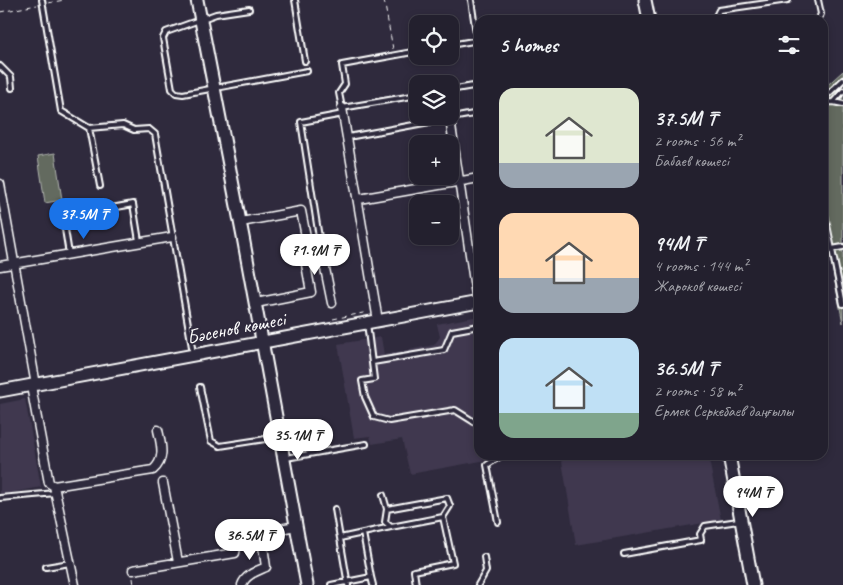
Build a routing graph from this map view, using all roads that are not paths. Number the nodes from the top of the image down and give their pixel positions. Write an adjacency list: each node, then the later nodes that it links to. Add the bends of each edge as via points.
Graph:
1 (197, 0): 13 (street)
2 (295, 0): 17 (lane)
3 (471, 0): 12 (lane)
4 (645, 0): 9 (street)
5 (788, 0): 10 (lane, via 719,10)
6 (818, 0): 11 (lane)
7 (42, 2): 36 (lane, via 61,111)
8 (249, 9): 13 (lane)
9 (647, 15)
10 (716, 15)
11 (820, 15)
12 (474, 17)
13 (201, 20): 22 (street); 22 (lane, via 166,32 163,38 172,89 183,94)
14 (474, 41): 15 (lane)
15 (459, 43)
16 (409, 52): 31 (lane, via 342,65 345,84 339,93)
17 (305, 62)
18 (0, 66): 23 (lane, via 10,77)
19 (307, 70): 22 (lane)
20 (843, 80): 26 (lane)
21 (474, 86): 24 (lane)
22 (214, 87): 43 (street)
23 (12, 88)
24 (459, 88)
25 (843, 91): 29 (lane)
26 (828, 95)
27 (409, 98): 31 (lane)
28 (828, 102): 29 (lane)
29 (833, 102): 30 (lane)
30 (843, 104)
31 (343, 111): 37 (street); 47 (lane, via 300,122)
32 (474, 115): 33 (lane)
33 (459, 117)
34 (416, 125): 37 (lane)
35 (451, 125): 39 (street)
36 (89, 128): 41 (lane); 45 (lane, via 123,125 134,130 153,131)
37 (348, 137): 42 (street)
38 (474, 179): 39 (street)
39 (460, 181): 42 (street); 54 (street)
40 (0, 184): 52 (street)
41 (100, 186)
42 (359, 199): 59 (street)
43 (241, 222): 48 (street, via 301,211); 55 (street)
44 (828, 229): 50 (lane)
45 (172, 237): 46 (street); 62 (lane)
46 (139, 241): 51 (street); 51 (lane, via 133,204 63,217)
47 (320, 244): 48 (street); 56 (street)
48 (308, 246): 55 (street, via 303,248 311,292)
49 (843, 247): 50 (lane)
50 (832, 249): 58 (lane)
51 (69, 254): 52 (street)
52 (14, 265): 53 (street); 64 (street)
53 (0, 266)
54 (474, 275)
55 (256, 303): 61 (street)
56 (332, 303)
57 (474, 303): 59 (street, Бәсенов көшесі)
58 (843, 304)
59 (372, 322): 61 (street, Бәсенов көшесі); 63 (lane)
60 (474, 327): 63 (lane, via 452,331 444,350)
61 (263, 342): 62 (street, Бәсенов көшесі); 69 (street)
62 (194, 355): 64 (street, Бәсенов көшесі)
63 (372, 362): 67 (lane, via 374,379 362,381 374,418 389,422 455,410)
64 (34, 385): 66 (street, Бәсенов көшесі); 75 (street, via 49,483)
65 (200, 387): 69 (lane, via 211,441 220,446)
66 (0, 391)
67 (474, 422)
68 (158, 430): 75 (street, via 161,459 153,470)
69 (280, 437): 71 (street)
70 (366, 444): 71 (lane)
71 (284, 459): 83 (street)
72 (495, 460): 82 (lane, via 487,466)
73 (730, 460): 81 (street)
74 (163, 483): 90 (street)
75 (55, 489): 77 (lane); 91 (street)
76 (383, 495): 79 (lane)
77 (0, 498)
78 (335, 509): 87 (lane)
79 (387, 509): 80 (lane, via 447,498 450,506); 84 (lane, via 385,522)
80 (443, 517): 84 (lane); 101 (lane, via 453,563 414,571)
81 (741, 520): 88 (lane, via 706,526 700,534 701,540); 103 (street)
82 (498, 522)
83 (296, 526): 85 (street); 98 (street)
84 (391, 527): 86 (lane)
85 (261, 532): 90 (street, via 238,537 235,553); 97 (street, via 266,567 252,573)
86 (363, 533): 87 (lane); 94 (lane)
87 (340, 538): 95 (lane)
88 (624, 554)
89 (484, 557): 102 (lane, via 486,571)
90 (178, 562): 93 (street)
91 (70, 563): 92 (lane); 96 (street)
92 (46, 567)
93 (133, 570)
94 (372, 577): 95 (lane); 100 (lane)
95 (348, 583): 99 (lane)
96 (74, 585)
97 (242, 585)
98 (307, 585)
99 (331, 585)
100 (373, 585)
101 (416, 585)
102 (478, 585)
103 (752, 585)

